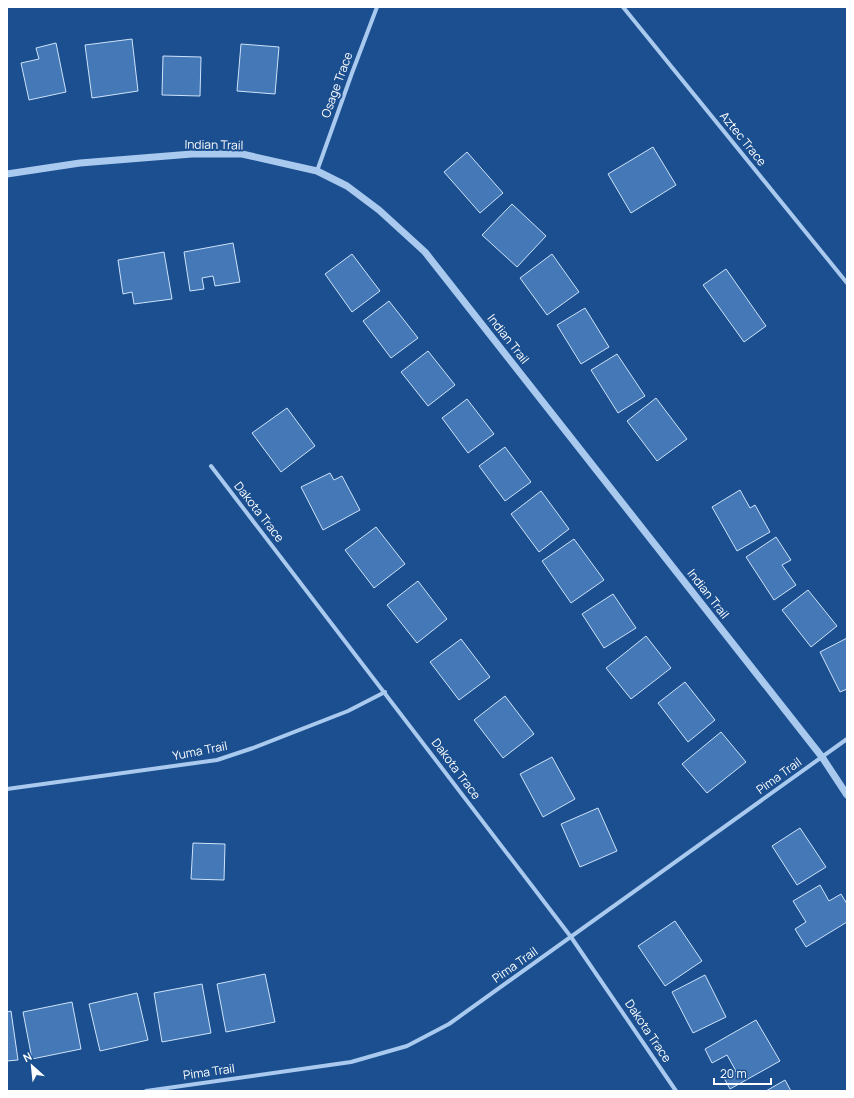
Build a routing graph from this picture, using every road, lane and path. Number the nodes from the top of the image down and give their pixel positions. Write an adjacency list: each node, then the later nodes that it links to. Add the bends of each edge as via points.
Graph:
1 (377, 7): 3 (street, Osage Trace)
2 (623, 7): 5 (street, Aztec Trace)
3 (317, 171): 4 (street, Indian Trail, via 242,154 192,154 80,163); 9 (street, Indian Trail, via 347,186 380,210 425,252)
4 (7, 174)
5 (847, 283)
6 (211, 466): 7 (street, Dakota Trace)
7 (385, 692): 10 (street, Yuma Trail, via 348,711 217,760); 12 (street, Dakota Trace)
8 (847, 739): 9 (street, Pima Trail)
9 (822, 757): 11 (street, Indian Trail); 12 (street, Pima Trail)
10 (7, 789)
11 (847, 795)
12 (571, 937): 13 (street, Pima Trail, via 449,1024 406,1046 352,1062); 14 (street, Dakota Trace)
13 (146, 1091)
14 (676, 1091)

